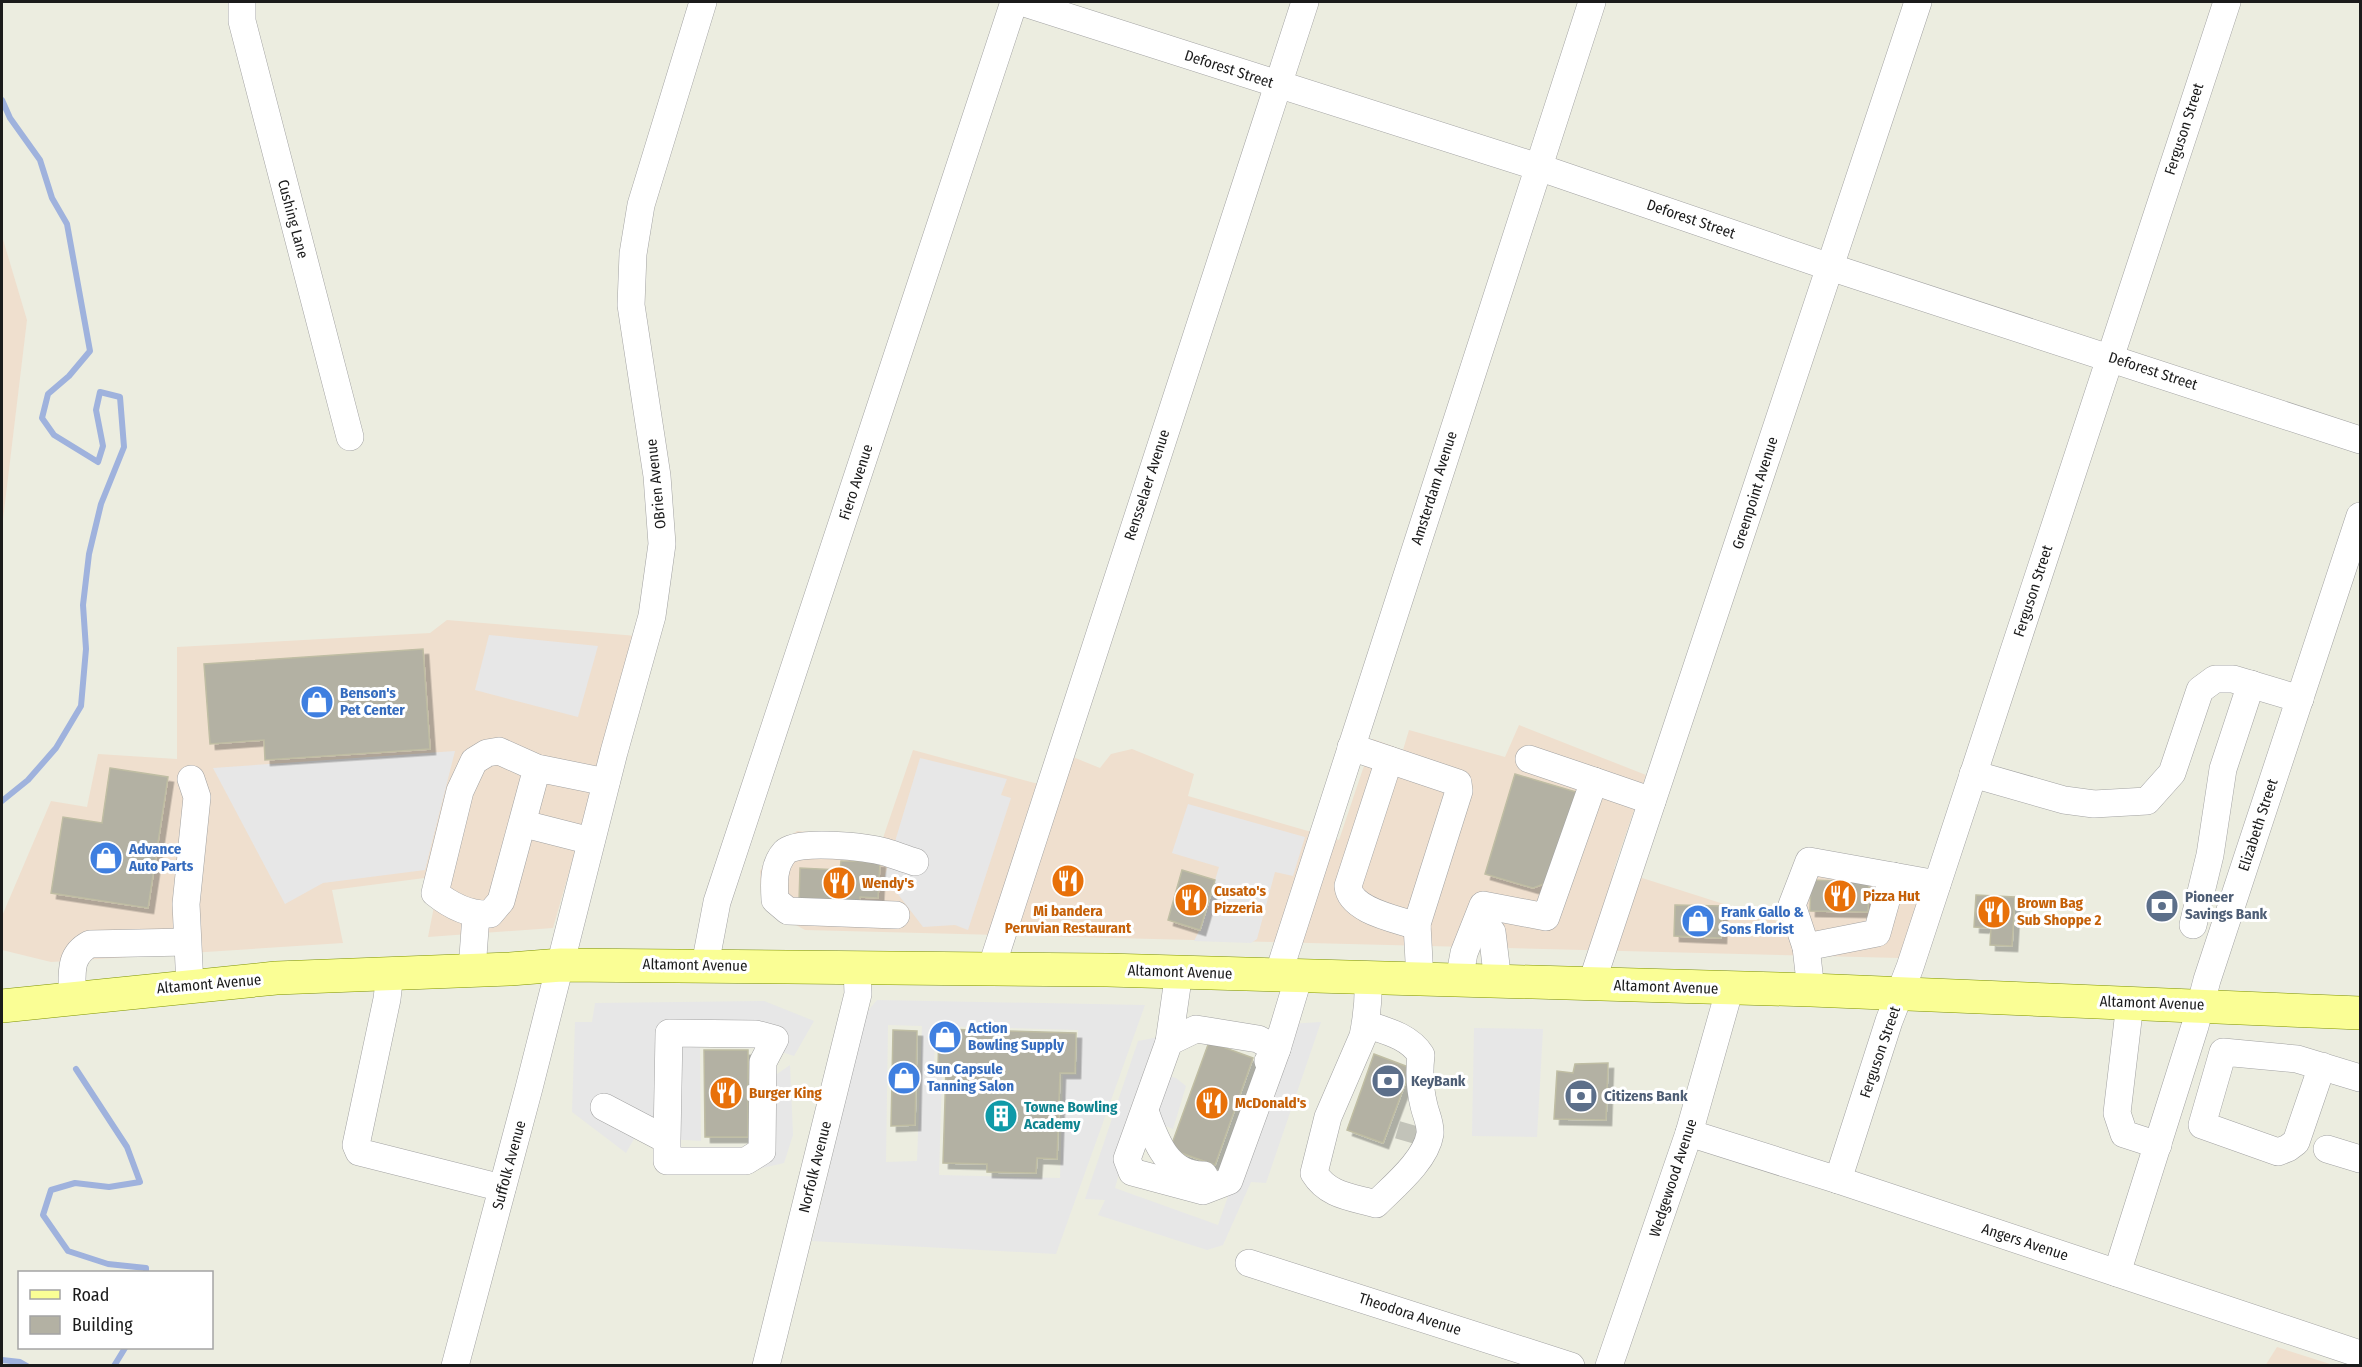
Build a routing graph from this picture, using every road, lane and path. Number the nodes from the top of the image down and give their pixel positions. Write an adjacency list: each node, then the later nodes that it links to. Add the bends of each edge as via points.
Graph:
1 (242, 2): 13 (street, Cushing Lane, via 242,21)
2 (703, 2): 25 (street, OBrien Avenue, via 641,205 633,254 631,305 657,477 662,544 652,615)
3 (1014, 2): 42 (street, Fiero Avenue, via 717,902)
4 (1021, 2): 9 (street, Deforest Street)
5 (1305, 2): 9 (street, Rensselaer Avenue)
6 (1592, 2): 10 (street, Amsterdam Avenue)
7 (1918, 2): 11 (street, Greenpoint Avenue)
8 (2227, 2): 12 (street, Ferguson Street)
9 (1278, 85): 10 (street, Deforest Street); 44 (street, Rensselaer Avenue)
10 (1538, 167): 11 (street, Deforest Street); 18 (street, Amsterdam Avenue)
11 (1830, 267): 12 (street, Deforest Street); 26 (street, Greenpoint Avenue)
12 (2109, 357): 14 (street, Deforest Street); 22 (street, Ferguson Street)
13 (350, 436)
14 (2361, 440)
15 (2361, 516): 17 (street, Elizabeth Street)
16 (2242, 681): 17 (street); 22 (street, via 2215,679 2200,690 2172,773 2147,801 2073,801); 29 (street)
17 (2300, 699): 31 (street, Elizabeth Street)
18 (1351, 747): 20 (street); 48 (street, Amsterdam Avenue)
19 (1529, 759): 24 (street)
20 (1389, 760): 38 (street, via 1349,893 1360,905); 38 (street, via 1458,783 1459,791)
21 (537, 768): 25 (street); 34 (street, via 501,901 490,914); 34 (street, via 499,751 487,753 474,761 460,791 435,893)
22 (1973, 774): 33 (street, Ferguson Street)
23 (191, 779): 39 (street, via 197,797 186,904)
24 (1594, 781): 26 (street); 36 (street, via 1546,918 1483,905)
25 (606, 782): 28 (street, OBrien Avenue)
26 (1652, 801): 53 (street, Greenpoint Avenue)
27 (536, 827): 28 (street)
28 (591, 841): 41 (street, OBrien Avenue)
29 (2210, 855): 31 (street); 37 (street)
30 (915, 862): 35 (street, via 859,847 796,845 786,850 779,862 774,877 775,900 788,912)
31 (2245, 865): 60 (street, Elizabeth Street)
32 (1893, 876): 33 (street); 40 (street, via 1877,933); 40 (street, via 1809,861 1792,905)
33 (1937, 884): 57 (street, Ferguson Street)
34 (476, 915): 45 (street)
35 (896, 915)
36 (1479, 917): 51 (street, via 1464,953); 52 (street, via 1492,932)
37 (2193, 925)
38 (1417, 926): 50 (street)
39 (187, 942): 54 (street); 58 (street, via 90,944 79,950 74,960)
40 (1806, 947): 56 (street)
41 (561, 965): 42 (main road, Altamont Avenue); 45 (main road, Altamont Avenue); 79 (street, Suffolk Avenue)
42 (705, 965): 43 (main road, Altamont Avenue)
43 (857, 968): 44 (main road, Altamont Avenue); 85 (street, Norfolk Avenue, via 858,994)
44 (991, 969): 46 (main road, Altamont Avenue)
45 (472, 970): 47 (main road, Altamont Avenue)
46 (1179, 972): 48 (main road, Altamont Avenue); 64 (street)
47 (390, 973): 54 (main road, Altamont Avenue); 79 (street, via 356,1145 359,1152)
48 (1289, 976): 49 (main road, Altamont Avenue); 65 (street, Amsterdam Avenue)
49 (1368, 978): 50 (main road, Altamont Avenue); 63 (street)
50 (1420, 980): 51 (main road, Altamont Avenue)
51 (1459, 980): 52 (main road, Altamont Avenue)
52 (1498, 982): 53 (main road, Altamont Avenue)
53 (1591, 985): 55 (main road, Altamont Avenue)
54 (190, 986): 58 (main road, Altamont Avenue)
55 (1730, 988): 56 (main road, Altamont Avenue); 73 (street, Wedgewood Avenue)
56 (1811, 990): 57 (main road, Altamont Avenue)
57 (1900, 994): 59 (main road, Altamont Avenue); 78 (street, Ferguson Street)
58 (72, 998): 61 (main road, Altamont Avenue)
59 (2130, 1003): 60 (main road, Altamont Avenue); 75 (street, via 2117,1113 2124,1134)
60 (2201, 1005): 62 (main road, Altamont Avenue); 69 (street, Elizabeth Street)
61 (2, 1006)
62 (2361, 1013)
63 (1365, 1024): 68 (street, via 1415,1046 1421,1055); 80 (street, via 1328,1117 1314,1173 1321,1185 1340,1194)
64 (1169, 1042): 65 (street, via 1196,1029 1258,1039); 71 (street)
65 (1277, 1049): 71 (street, via 1268,1059 1226,1166 1211,1175 1199,1175 1173,1165 1156,1143); 71 (street, via 1229,1181 1203,1191 1132,1172 1127,1159)
66 (2322, 1066): 67 (street); 72 (street, via 2297,1059 2223,1052); 72 (street, via 2296,1142 2288,1148 2278,1152)
67 (2361, 1078)
68 (1422, 1088): 80 (street, via 1410,1133); 80 (street, via 1430,1134 1422,1153)
69 (2171, 1102): 72 (street); 75 (street, Elizabeth Street)
70 (604, 1107): 74 (street)
71 (1145, 1111)
72 (2204, 1118)
73 (1689, 1132): 78 (street, Angers Avenue); 87 (street, Wedgewood Avenue)
74 (667, 1140): 74 (street, via 667,1161 746,1161 762,1152 763,1062 775,1039 756,1034 669,1033)
75 (2158, 1145): 82 (street, Elizabeth Street)
76 (2327, 1149): 77 (street)
77 (2361, 1159)
78 (1838, 1180): 82 (street, Angers Avenue)
79 (502, 1188): 84 (street, Suffolk Avenue)
80 (1383, 1197)
81 (1249, 1263): 86 (street, Theodora Avenue)
82 (2117, 1273): 83 (street, Angers Avenue)
83 (2361, 1354)
84 (455, 1365)
85 (766, 1365)
86 (1570, 1365)
87 (1609, 1365)

